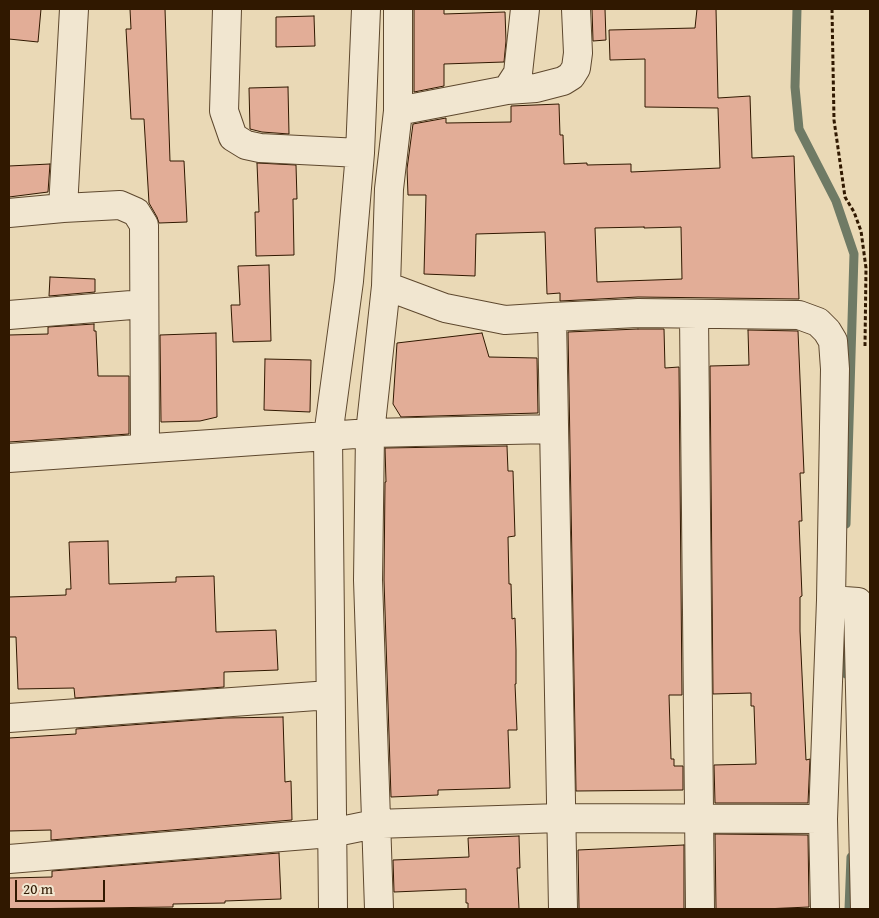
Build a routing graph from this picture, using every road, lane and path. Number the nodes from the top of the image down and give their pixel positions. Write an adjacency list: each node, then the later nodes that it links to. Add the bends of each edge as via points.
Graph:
1 (74, 9): 14 (street)
2 (227, 9): 10 (street, via 224,111 233,137 246,145 260,148)
3 (366, 9): 10 (street)
4 (398, 9): 9 (street)
5 (525, 9): 8 (street, via 518,73)
6 (576, 9): 8 (street, via 578,53 571,76 536,88)
7 (832, 9): 11 (path, via 834,120)
8 (507, 90): 9 (street)
9 (398, 111): 13 (street)
10 (360, 153): 12 (street)
11 (838, 153)
12 (357, 184): 13 (street); 23 (street, via 349,281)
13 (389, 189): 16 (street)
14 (63, 208): 15 (street); 17 (street, via 120,205 136,212 144,225)
15 (9, 213)
16 (386, 286): 20 (street, via 445,308 505,320); 22 (street)
17 (144, 304): 18 (street); 24 (street)
18 (9, 315)
19 (694, 315): 20 (street, via 638,313); 28 (street, via 800,315 818,322 833,341); 32 (street)
20 (552, 317): 21 (street)
21 (553, 429): 22 (street); 31 (street)
22 (370, 433): 23 (street); 27 (street)
23 (328, 436): 24 (street); 26 (street)
24 (144, 448): 25 (street)
25 (9, 458)
26 (330, 579): 27 (street); 29 (street)
27 (368, 580): 34 (street)
28 (839, 600): 33 (street); 42 (street, via 858,602)
29 (330, 695): 30 (street); 35 (street)
30 (9, 718)
31 (560, 818): 32 (street); 34 (street); 39 (street)
32 (699, 819): 33 (street); 40 (street)
33 (824, 819): 41 (street)
34 (375, 824): 35 (street); 38 (street)
35 (331, 833): 36 (street); 37 (street)
36 (9, 859)
37 (333, 909)
38 (378, 909)
39 (562, 909)
40 (700, 909)
41 (825, 909)
42 (865, 909)

